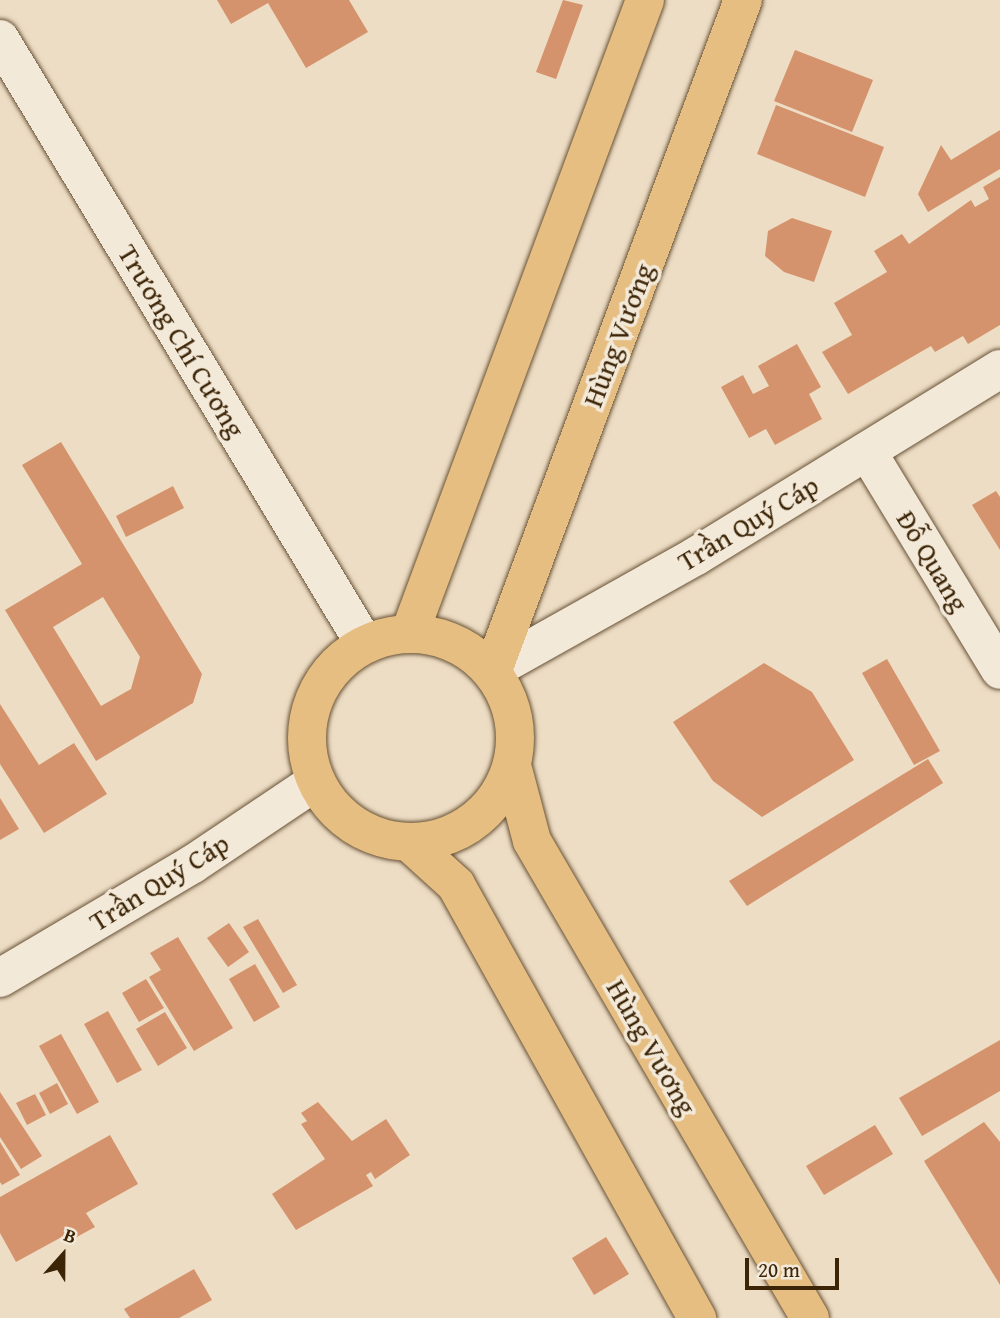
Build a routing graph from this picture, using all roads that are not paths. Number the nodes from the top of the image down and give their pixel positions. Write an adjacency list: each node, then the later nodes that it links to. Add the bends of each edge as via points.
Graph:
1 (645, 0): 6 (main road)
2 (743, 0): 8 (main road, Hùng Vương)
3 (0, 39): 7 (street, Trương Chí Cương)
4 (1000, 369): 5 (street, Trần Quý Cáp)
5 (867, 451): 8 (street, Trần Quý Cáp, via 696,556); 9 (street, Đỗ Quang)
6 (410, 632): 7 (main road); 8 (main road, via 456,642)
7 (364, 643): 11 (main road, via 323,678 306,729)
8 (493, 670): 10 (main road, via 515,717)
9 (1000, 670)
10 (513, 769): 12 (main road, via 491,808 455,835); 15 (main road, Hùng Vương, via 532,841)
11 (315, 782): 12 (main road, via 338,814 372,836); 13 (street, Trần Quý Cáp, via 193,864)
12 (411, 844): 14 (main road, via 456,885)
13 (0, 978)
14 (697, 1318)
15 (810, 1318)

